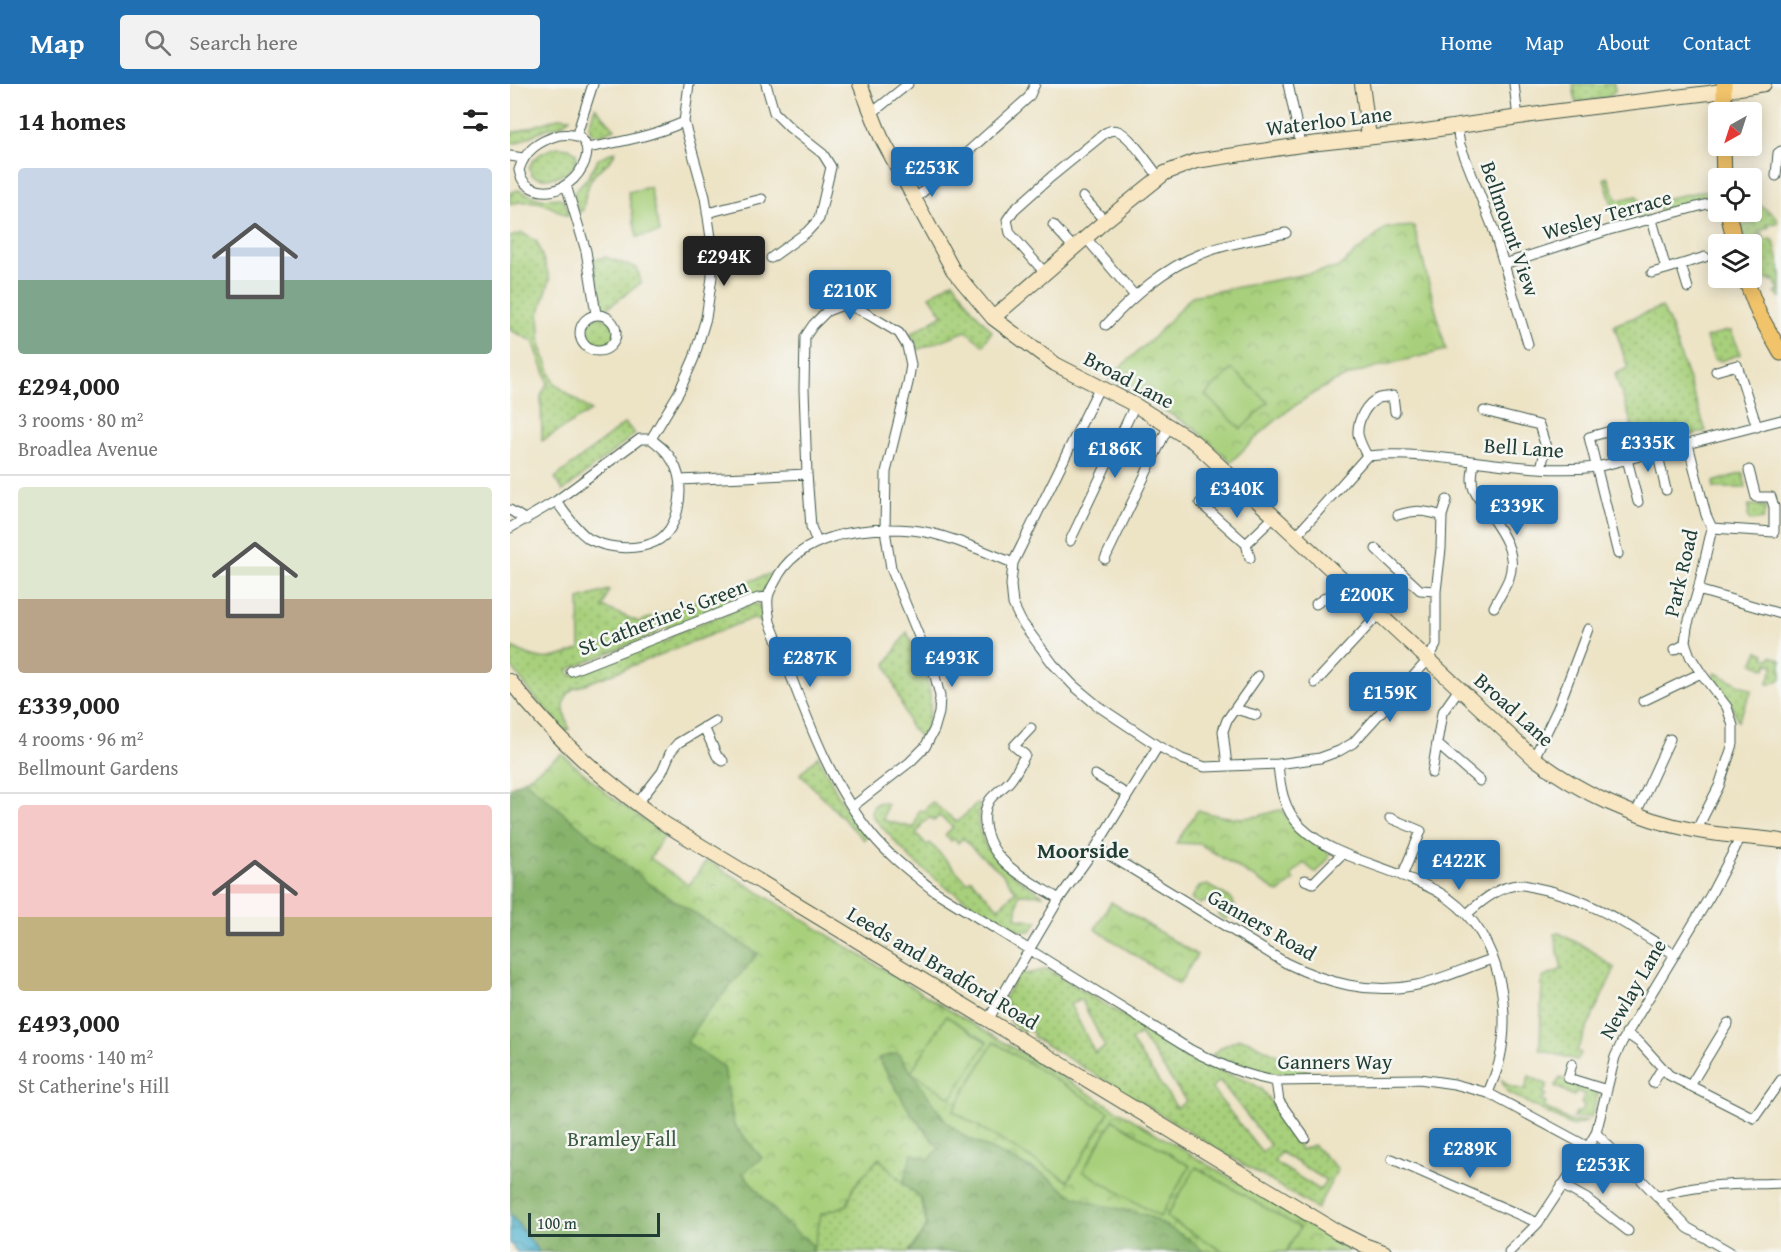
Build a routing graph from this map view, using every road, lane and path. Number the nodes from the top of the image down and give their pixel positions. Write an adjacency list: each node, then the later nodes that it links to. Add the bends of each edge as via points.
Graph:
1 (593, 84): 16 (street)
2 (689, 84): 14 (street)
3 (766, 84): 40 (street, via 774,112 824,154 831,167 819,219)
4 (860, 84): 12 (street, Broad Lane)
5 (908, 84): 12 (street)
6 (1035, 84): 29 (street, via 1029,98)
7 (1288, 84): 18 (street)
8 (1362, 84): 17 (street)
9 (1514, 84): 13 (street)
10 (1764, 84): 11 (street, Waterloo Lane)
11 (1724, 87): 13 (street, Waterloo Lane)
12 (872, 113): 29 (street, Broad Lane)
13 (1518, 118): 15 (street, Waterloo Lane)
14 (684, 122): 19 (street, via 640,138); 32 (street)
15 (1457, 127): 17 (street, Waterloo Lane); 41 (street, Bellmount View, via 1460,145)
16 (576, 136): 19 (street); 22 (street, via 545,139)
17 (1369, 137): 18 (street, Waterloo Lane)
18 (1301, 145): 25 (street, Waterloo Lane, via 1196,161)
19 (587, 148): 27 (street, via 583,168)
20 (1781, 151): 23 (street)
21 (510, 156): 22 (street)
22 (523, 158): 24 (street)
23 (1776, 176)
24 (520, 177): 26 (street); 27 (street, via 538,190)
25 (1160, 177): 34 (street, Waterloo Lane); 44 (street, via 1123,134 1113,130 1051,177 1007,220 1010,233)
26 (510, 182)
27 (566, 185): 49 (street, via 586,251)
28 (1083, 197): 34 (street)
29 (915, 199): 50 (street, Broad Lane, via 953,270)
30 (762, 200): 32 (street)
31 (1708, 204): 33 (street, Wesley Terrace)
32 (707, 213): 63 (street, via 712,277 706,318 679,392)
33 (1652, 220): 41 (street, Wesley Terrace); 43 (street)
34 (1105, 221): 37 (street, Waterloo Lane)
35 (1053, 225): 38 (street)
36 (1286, 233): 48 (street, via 1201,254 1169,270)
37 (1086, 238): 38 (street, Waterloo Lane); 48 (street)
38 (1074, 248): 44 (street, Waterloo Lane)
39 (1706, 257): 42 (street)
40 (771, 258)
41 (1504, 264): 52 (street, Bellmount View)
42 (1681, 265): 43 (street); 46 (street)
43 (1666, 269): 45 (street)
44 (1045, 273): 50 (street, Waterloo Lane)
45 (1652, 273)
46 (1688, 288)
47 (1749, 288): 53 (main road)
48 (1135, 296): 51 (street)
49 (596, 315): 49 (street, via 609,318 616,328 615,341 607,350 583,344 580,332 585,320)
50 (993, 318): 55 (street, Broad Lane, via 1055,364)
51 (1106, 325)
52 (1528, 344)
53 (1781, 353)
54 (1716, 371): 62 (street, via 1737,365)
55 (1100, 386): 56 (street, Broad Lane); 95 (street)
56 (1135, 405): 60 (street, Broad Lane); 88 (street)
57 (1484, 411): 70 (street, via 1539,425 1546,447)
58 (1395, 412): 66 (street, via 1393,396 1379,398 1365,411 1358,435)
59 (1781, 420): 62 (street, Bell Lane)
60 (1169, 425): 82 (street, Broad Lane, via 1194,442); 94 (street)
61 (1625, 427): 69 (street, via 1589,437)
62 (1757, 427): 64 (street, Bell Lane)
63 (651, 439): 73 (street, via 675,464); 76 (street, via 640,440)
64 (1688, 444): 65 (street, Bell Lane); 85 (street, Park Road)
65 (1657, 451): 67 (street, Bell Lane); 74 (street)
66 (1367, 456): 68 (street, Bell Lane, via 1398,453); 87 (street)
67 (1627, 459): 69 (street, Bell Lane); 77 (street)
68 (1474, 462): 70 (street, Bell Lane); 101 (street, via 1474,489 1498,525 1510,561 1509,578)
69 (1597, 467): 70 (street, Bell Lane); 92 (street)
70 (1541, 468)
71 (1749, 470): 85 (street, via 1756,496 1771,497 1774,532)
72 (807, 474): 73 (street); 86 (street, via 806,337 827,311 852,307 899,333 911,365 886,472); 89 (street, via 811,527)
73 (680, 480): 76 (street, via 679,502 665,535 639,547 607,546 590,539)
74 (1666, 490)
75 (1447, 500): 81 (street)
76 (556, 501): 83 (street)
77 (1638, 502)
78 (1200, 503): 90 (street)
79 (510, 510): 83 (street)
80 (1398, 515): 81 (street, via 1426,510)
81 (1442, 516): 98 (street)
82 (1274, 517): 87 (street, Broad Lane); 90 (street)
83 (526, 520): 84 (street)
84 (510, 528)
85 (1712, 528): 97 (street, Park Road)
86 (885, 530): 89 (street, via 843,534); 95 (street, via 914,530 961,542); 132 (street, via 891,568 935,676 939,713 925,747)
87 (1296, 536): 96 (street, Broad Lane)
88 (1070, 541)
89 (818, 542): 99 (street, via 793,556 780,570)
90 (1246, 544): 93 (street)
91 (1376, 549): 98 (street, via 1420,590)
92 (1618, 554)
93 (1250, 558)
94 (1105, 559)
95 (1013, 562): 122 (street, via 1013,604 1038,646 1074,686)
96 (1345, 584): 100 (street); 102 (street, Broad Lane)
97 (1698, 590): 103 (street); 105 (street, Park Road)
98 (1436, 591): 107 (street, via 1436,645)
99 (768, 597): 108 (street, St Catherine's Green); 132 (street, Ganners Way, via 770,622 800,698 828,764)
100 (1316, 604)
101 (1494, 607)
102 (1379, 614): 107 (street, Broad Lane); 112 (street)
103 (1781, 614)
104 (1588, 628): 123 (street)
105 (1686, 644): 106 (street); 109 (street, Park Road)
106 (1674, 650)
107 (1428, 660): 113 (street, Broad Lane); 125 (street, via 1353,743 1320,758)
108 (571, 671)
109 (1701, 673): 114 (street); 135 (street, Park Road, via 1728,707 1734,726 1733,744 1719,786)
110 (1258, 676): 115 (street)
111 (510, 681): 131 (street, Leeds and Bradford Road, via 560,740)
112 (1316, 683)
113 (1459, 689): 121 (street, via 1442,713); 123 (street, Broad Lane)
114 (1643, 701)
115 (1235, 709): 116 (street); 126 (street, via 1223,731)
116 (1256, 715)
117 (715, 722): 118 (street)
118 (704, 727): 124 (street); 131 (street, via 671,751 662,772)
119 (1031, 728): 142 (street, via 1014,746 1025,755 1018,769 985,808 986,835 1007,866)
120 (1670, 739): 133 (street)
121 (1437, 744): 127 (street); 129 (street)
122 (1158, 746): 126 (street, via 1205,766); 130 (street)
123 (1534, 758): 133 (street, Broad Lane, via 1578,788)
124 (723, 761)
125 (1278, 764): 126 (street); 139 (street, via 1281,795 1300,826)
126 (1227, 766)
127 (1432, 773)
128 (1095, 775): 130 (street)
129 (1480, 781)
130 (1128, 795): 138 (street)
131 (637, 804): 147 (street, Leeds and Bradford Road)
132 (852, 807): 144 (street, Ganners Way, via 872,835 933,890)
133 (1636, 813): 135 (street, Broad Lane)
134 (1390, 818): 140 (street, via 1421,831)
135 (1696, 831): 136 (street, Broad Lane)
136 (1741, 837): 137 (street, Broad Lane); 145 (street, Newlay Lane)
137 (1781, 842)
138 (1096, 847): 142 (street); 146 (street, Ganners Road, via 1286,963 1344,986 1416,985)
139 (1343, 853): 140 (street); 141 (street, via 1313,883)
140 (1402, 876): 143 (street, via 1441,893)
141 (1305, 880)
142 (1059, 899): 144 (street)
143 (1467, 914): 145 (street, via 1497,891 1518,885 1551,891 1593,906); 146 (street)
144 (1029, 950): 147 (street); 153 (street, Ganners Way, via 1191,1050 1227,1068)
145 (1674, 954): 149 (street, Newlay Lane)
146 (1492, 958): 157 (street, via 1500,976 1504,1026 1500,1059)
147 (988, 1020): 167 (street, Leeds and Bradford Road, via 1338,1232)
148 (1728, 1023): 155 (street)
149 (1626, 1033): 151 (street); 156 (street, Newlay Lane)
150 (1572, 1064): 156 (street, via 1568,1078)
151 (1662, 1068): 154 (street); 155 (street)
152 (1781, 1080): 155 (street, via 1754,1118)
153 (1276, 1081): 157 (street, Ganners Way, via 1419,1079); 159 (street, via 1279,1101)
154 (1653, 1083)
155 (1690, 1086)
156 (1607, 1090): 158 (street, Newlay Lane)
157 (1488, 1093): 160 (street, Ganners Way)
158 (1596, 1133): 160 (street, Newlay Lane); 164 (street)
159 (1305, 1138)
160 (1588, 1147): 163 (street, Newlay Lane)
161 (1392, 1159): 165 (street)
162 (1781, 1184): 164 (street, via 1698,1186)
163 (1562, 1185): 165 (street, Newlay Lane); 166 (street)
164 (1657, 1197): 169 (street, via 1688,1228)
165 (1538, 1223): 168 (street, Newlay Lane)
166 (1628, 1231)
167 (1384, 1252)
168 (1509, 1252)
169 (1730, 1252)

